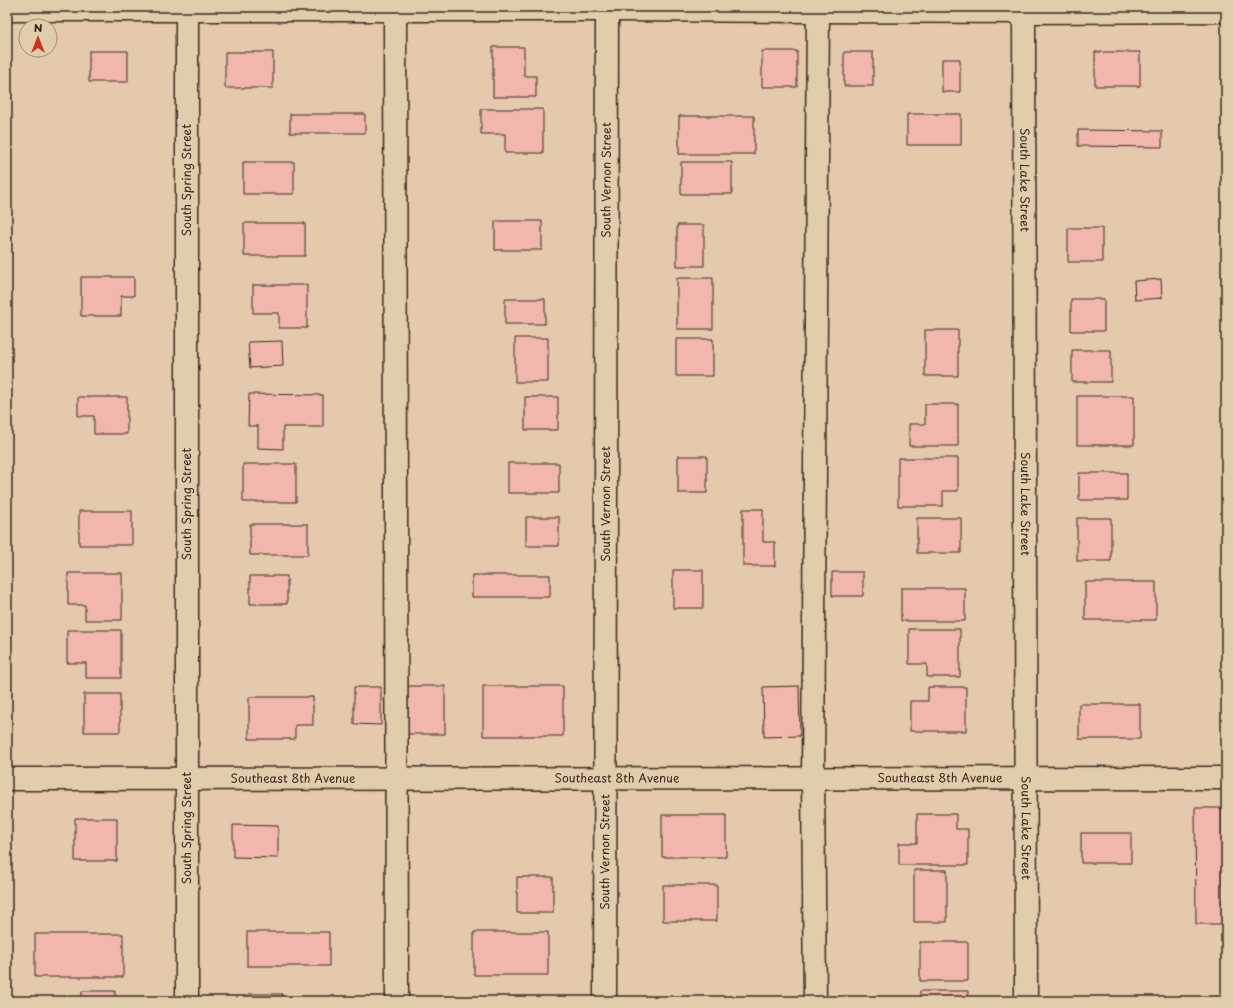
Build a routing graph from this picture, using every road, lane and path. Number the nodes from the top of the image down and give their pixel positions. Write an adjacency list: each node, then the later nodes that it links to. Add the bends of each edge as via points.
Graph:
1 (395, 8): 2 (street); 3 (street); 11 (street)
2 (607, 8): 4 (street); 8 (street, South Vernon Street)
3 (187, 9): 5 (street); 10 (street, South Spring Street)
4 (818, 9): 6 (street); 12 (street)
5 (7, 10)
6 (1024, 10): 7 (street); 13 (street, South Lake Street)
7 (1226, 11)
8 (606, 777): 11 (street, Southeast 8th Avenue); 12 (street, Southeast 8th Avenue); 17 (street, South Vernon Street)
9 (7, 778): 10 (street, Southeast 8th Avenue)
10 (187, 778): 11 (street, Southeast 8th Avenue); 15 (street, South Spring Street)
11 (397, 778): 16 (street)
12 (813, 778): 13 (street, Southeast 8th Avenue); 18 (street)
13 (1025, 778): 14 (street, Southeast 8th Avenue); 19 (street, South Lake Street)
14 (1226, 778)
15 (187, 1001)
16 (397, 1001)
17 (605, 1001)
18 (815, 1001)
19 (1026, 1001)

